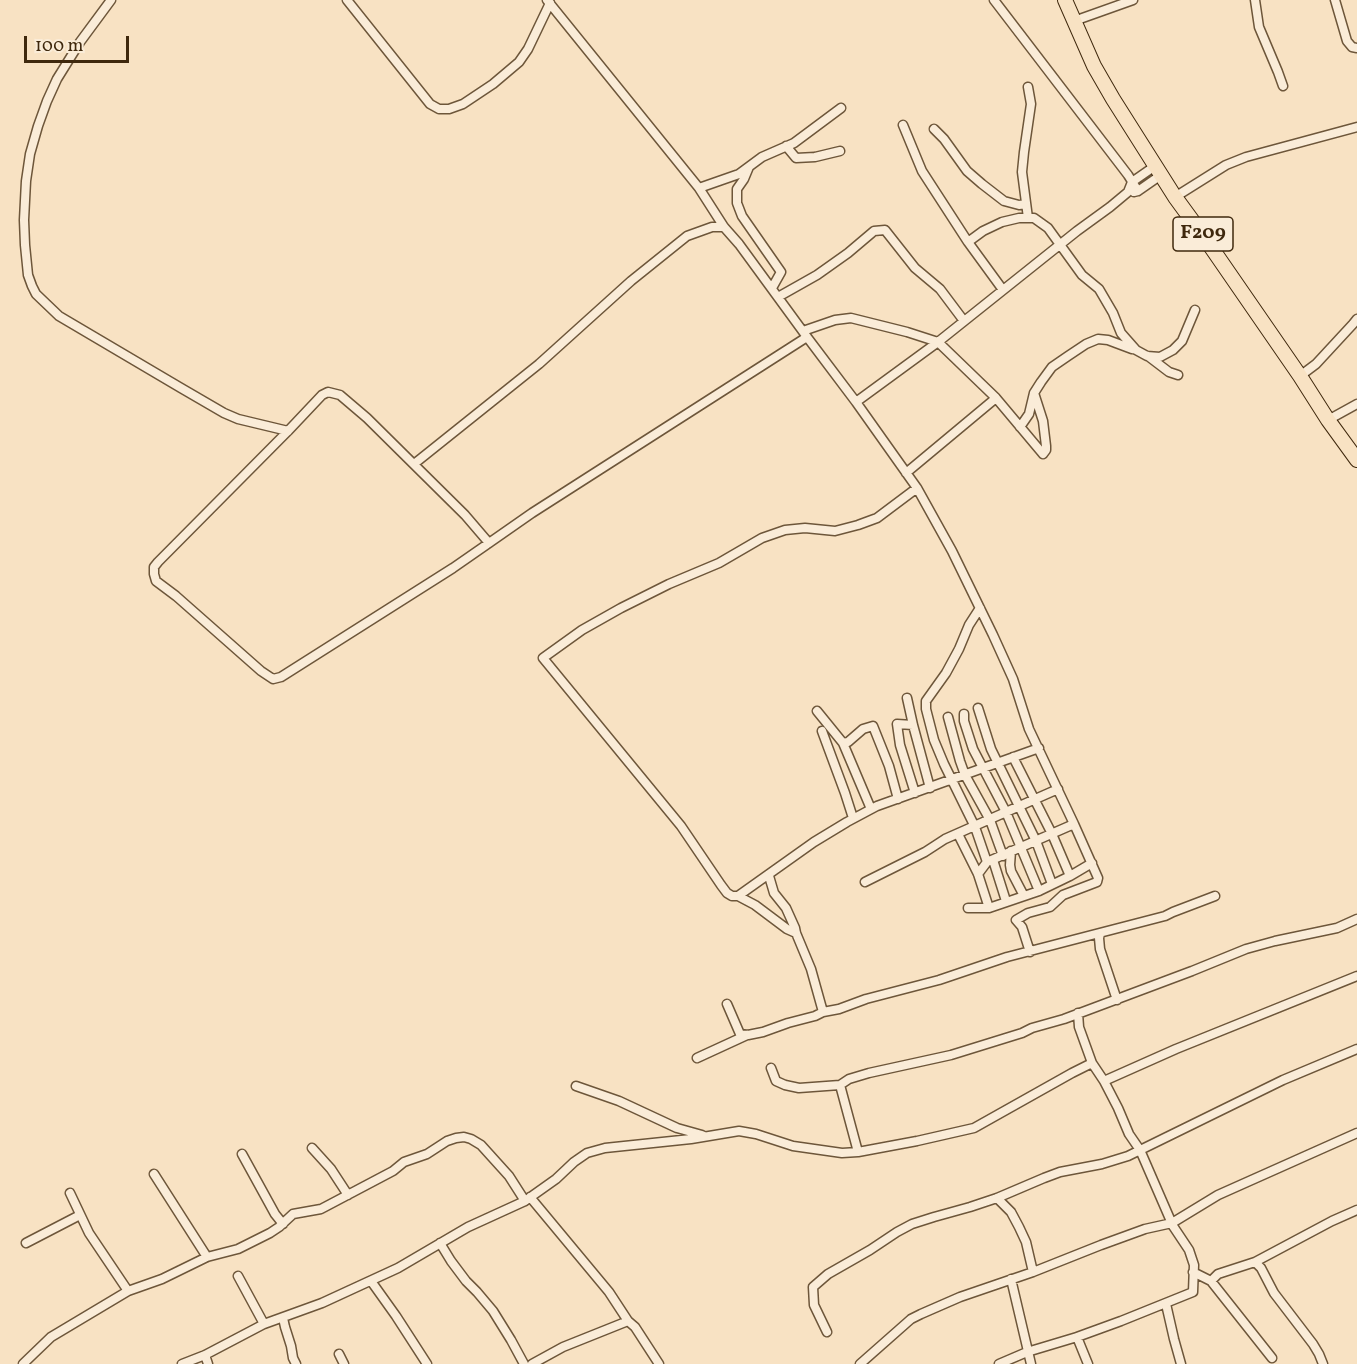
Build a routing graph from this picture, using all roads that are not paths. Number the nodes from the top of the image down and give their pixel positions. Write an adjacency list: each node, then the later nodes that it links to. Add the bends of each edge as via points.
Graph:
1 (111, 0): 49 (street, via 57,79 30,154 24,220 32,286 58,316 224,413)
2 (348, 0): 8 (street, via 430,104 439,109 463,104 519,62)
3 (994, 0): 21 (street)
4 (1065, 0): 9 (main road, F209)
5 (1133, 0): 9 (street)
6 (1255, 0): 11 (street, via 1258,27)
7 (1335, 0): 10 (street, via 1347,41)
8 (548, 2): 22 (street)
9 (1074, 21): 20 (main road, F209, via 1094,66)
10 (1357, 48)
11 (1282, 86)
12 (1028, 87): 26 (street, via 1031,104 1022,172)
13 (841, 108): 17 (street)
14 (903, 125): 29 (street, via 922,171)
15 (1357, 127): 25 (street, via 1246,157)
16 (934, 129): 26 (street, via 988,189 1004,201)
17 (786, 146): 18 (street, via 796,158); 19 (street)
18 (840, 151)
19 (749, 166): 22 (street, via 739,174); 31 (street, via 736,189 737,202 742,216 781,272)
20 (1158, 170): 21 (street); 23 (street); 25 (main road, F209)
21 (1132, 182): 23 (street); 24 (street)
22 (699, 188): 28 (street)
23 (1138, 191): 24 (street)
24 (1128, 192): 30 (street)
25 (1174, 197): 42 (main road, F209)
26 (1026, 204): 27 (street)
27 (1028, 218): 29 (street, via 1002,222); 30 (street, via 1048,228)
28 (724, 227): 31 (street); 51 (street, via 687,236 539,364)
29 (968, 242): 32 (street)
30 (1060, 244): 32 (street); 39 (street, via 1082,275 1099,289 1121,333)
31 (772, 288): 33 (street)
32 (1003, 290): 36 (street)
33 (778, 297): 36 (street, via 817,275 874,231 885,230); 37 (street)
34 (1195, 310): 40 (street, via 1182,340 1173,350 1160,357)
35 (1357, 319): 42 (street)
36 (964, 321): 38 (street)
37 (805, 334): 38 (street, via 835,320 851,318); 45 (street); 54 (street)
38 (938, 342): 44 (street); 45 (street)
39 (1136, 350): 40 (street); 43 (street, via 1108,339 1086,344 1052,367)
40 (1147, 356): 41 (street)
41 (1178, 375)
42 (1300, 376): 47 (main road, F209)
43 (1034, 393): 48 (street, via 1029,414); 48 (street, via 1043,421 1043,454)
44 (996, 398): 48 (street); 52 (street)
45 (856, 402): 52 (street)
46 (1357, 404): 47 (street)
47 (1328, 420): 50 (main road, F209)
48 (1020, 427)
49 (288, 431): 51 (street, via 322,395 340,395); 54 (street, via 158,562 153,574 156,581 267,676 281,677)
50 (1357, 460)
51 (414, 464): 54 (street)
52 (906, 473): 53 (street)
53 (917, 488): 55 (street); 96 (street, via 877,518 858,525 835,531 784,530 762,538 719,563 621,608 543,658 681,826 727,893)
54 (489, 543)
55 (980, 608): 64 (street, via 1013,679); 69 (street, via 960,649 926,701 934,740)
56 (907, 698): 61 (street)
57 (978, 708): 66 (street)
58 (817, 711): 63 (street)
59 (964, 714): 67 (street)
60 (948, 717): 68 (street)
61 (912, 725): 70 (street); 72 (street, via 897,724)
62 (822, 731): 78 (street)
63 (843, 743): 73 (street, via 873,726); 76 (street)
64 (1038, 748): 65 (street); 71 (street)
65 (1012, 757): 66 (street); 74 (street)
66 (997, 762): 67 (street); 75 (street)
67 (983, 768): 68 (street); 77 (street)
68 (965, 775): 69 (street); 79 (street)
69 (953, 780): 70 (street); 81 (street)
70 (930, 788): 72 (street)
71 (1058, 789): 74 (street); 80 (street)
72 (915, 793): 73 (street)
73 (898, 799): 76 (street)
74 (1035, 800): 75 (street); 83 (street)
75 (1019, 806): 77 (street); 84 (street)
76 (871, 809): 78 (street)
77 (1005, 812): 79 (street); 85 (street)
78 (853, 819): 91 (street)
79 (990, 820): 81 (street); 86 (street)
80 (1074, 824): 83 (street); 89 (street)
81 (975, 827): 82 (street); 87 (street)
82 (958, 834): 88 (street); 93 (street)
83 (1052, 834): 84 (street); 92 (street)
84 (1036, 841): 85 (street); 94 (street)
85 (1015, 849): 86 (street); 95 (street); 97 (street, via 1011,871)
86 (1003, 856): 87 (street)
87 (990, 861): 88 (street); 90 (street); 99 (street)
88 (973, 862): 90 (street)
89 (1092, 863): 92 (street); 105 (street, via 1097,882 1016,920)
90 (978, 873): 101 (street)
91 (769, 876): 96 (street); 103 (street)
92 (1070, 876): 94 (street)
93 (865, 882)
94 (1052, 884): 95 (street)
95 (1039, 891): 97 (street)
96 (738, 896): 103 (street)
97 (1024, 896): 99 (street)
98 (1215, 896): 104 (street, via 1165,916)
99 (1006, 901): 101 (street)
100 (968, 908): 101 (street)
101 (989, 908)
102 (1357, 920): 107 (street, via 1246,949)
103 (796, 933): 109 (street)
104 (1100, 934): 105 (street); 107 (street, via 1100,949)
105 (1030, 952): 109 (street)
106 (1357, 976): 116 (street)
107 (1117, 1000): 110 (street)
108 (727, 1004): 111 (street, via 740,1034)
109 (823, 1012): 111 (street)
110 (1078, 1013): 114 (street); 117 (street, via 951,1055 870,1073)
111 (748, 1035): 113 (street)
112 (1357, 1049): 122 (street)
113 (697, 1058)
114 (1092, 1064): 116 (street); 123 (street, via 974,1128)
115 (771, 1068): 117 (street, via 776,1081 785,1085)
116 (1104, 1081): 122 (street, via 1128,1134)
117 (840, 1085): 123 (street)
118 (576, 1086): 120 (street)
119 (1357, 1132): 132 (street, via 1218,1196)
120 (706, 1136): 123 (street, via 746,1131 801,1148); 129 (street, via 605,1148 586,1154)
121 (312, 1149): 127 (street)
122 (1140, 1150): 128 (street, via 1102,1164 1060,1172); 132 (street)
123 (858, 1152)
124 (242, 1154): 133 (street)
125 (154, 1174): 136 (street)
126 (70, 1193): 131 (street)
127 (348, 1195): 129 (street, via 404,1162 456,1137 464,1137 481,1145); 133 (street, via 315,1211 297,1212)
128 (997, 1198): 138 (street, via 1019,1227); 149 (street, via 912,1224 828,1274 813,1287 814,1305)
129 (527, 1199): 135 (street); 147 (street, via 609,1292)
130 (1357, 1210): 137 (street)
131 (80, 1215): 134 (street); 144 (street)
132 (1172, 1223): 138 (street, via 1145,1229); 139 (street, via 1189,1250)
133 (283, 1224): 136 (street, via 237,1249)
134 (26, 1243)
135 (440, 1243): 142 (street); 161 (street, via 465,1281 493,1311)
136 (207, 1257): 144 (street)
137 (1255, 1262): 143 (street, via 1218,1274); 169 (street)
138 (1033, 1272): 141 (street)
139 (1193, 1272): 143 (street); 145 (street, via 1193,1292)
140 (238, 1276): 148 (street)
141 (1011, 1279): 151 (street); 164 (street, via 911,1319)
142 (371, 1281): 146 (street); 160 (street)
143 (1211, 1281): 154 (street)
144 (128, 1291): 155 (street, via 51,1337)
145 (1166, 1304): 150 (street); 168 (street)
146 (283, 1318): 148 (street); 158 (street)
147 (628, 1321): 162 (street); 163 (street)
148 (264, 1324): 153 (street)
149 (827, 1332)
150 (1077, 1337): 151 (street); 167 (street)
151 (1027, 1352): 165 (street); 166 (street)
152 (339, 1354): 159 (street)
153 (205, 1355): 156 (street); 157 (street)
154 (1272, 1358)
155 (23, 1364)
156 (182, 1364)
157 (208, 1364)
158 (296, 1364)
159 (344, 1364)
160 (427, 1364)
161 (524, 1364)
162 (532, 1364)
163 (658, 1364)
164 (860, 1364)
165 (999, 1364)
166 (1031, 1364)
167 (1088, 1364)
168 (1181, 1364)
169 (1323, 1364)

